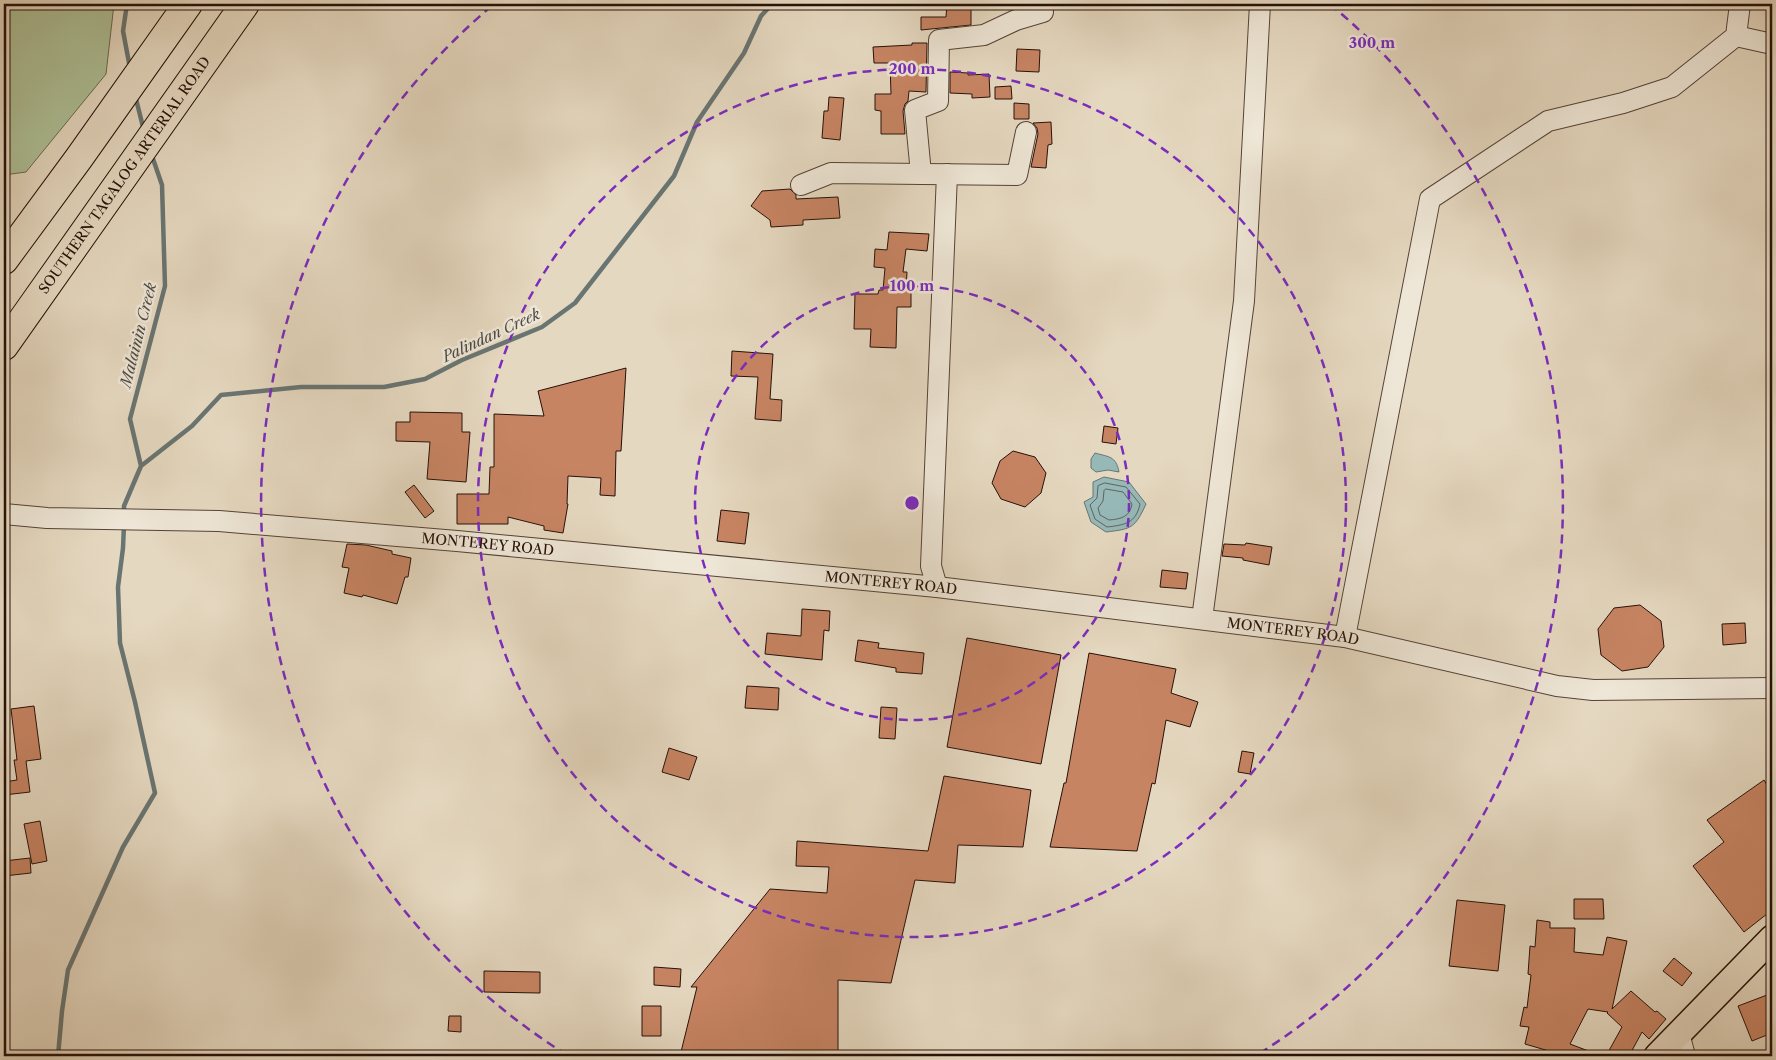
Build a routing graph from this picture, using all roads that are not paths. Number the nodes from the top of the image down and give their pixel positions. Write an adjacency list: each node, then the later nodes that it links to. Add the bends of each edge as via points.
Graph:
1 (188, 4): 12 (highway)
2 (245, 4): 13 (highway, SOUTHERN TAGALOG ARTERIAL ROAD)
3 (1260, 4): 16 (street, via 1244,301)
4 (1740, 4): 6 (street)
5 (1043, 12): 9 (street, via 984,35 939,40 938,101 915,110)
6 (1736, 36): 7 (street); 17 (street, via 1672,87 1548,121 1430,200)
7 (1772, 44)
8 (1026, 132): 10 (street, via 1017,174)
9 (921, 174): 10 (street); 11 (street, via 832,173)
10 (947, 174): 15 (street, via 931,566)
11 (801, 185)
12 (4, 260)
13 (4, 346)
14 (4, 514): 15 (street, MONTEREY ROAD, via 47,518 219,521)
15 (937, 587): 16 (street, MONTEREY ROAD)
16 (1202, 619): 17 (street, MONTEREY ROAD)
17 (1346, 637): 18 (street, MONTEREY ROAD, via 1557,686 1593,690)
18 (1772, 688)
19 (1772, 938): 20 (main road)
20 (1682, 1045): 21 (main road)
21 (1657, 1056)

